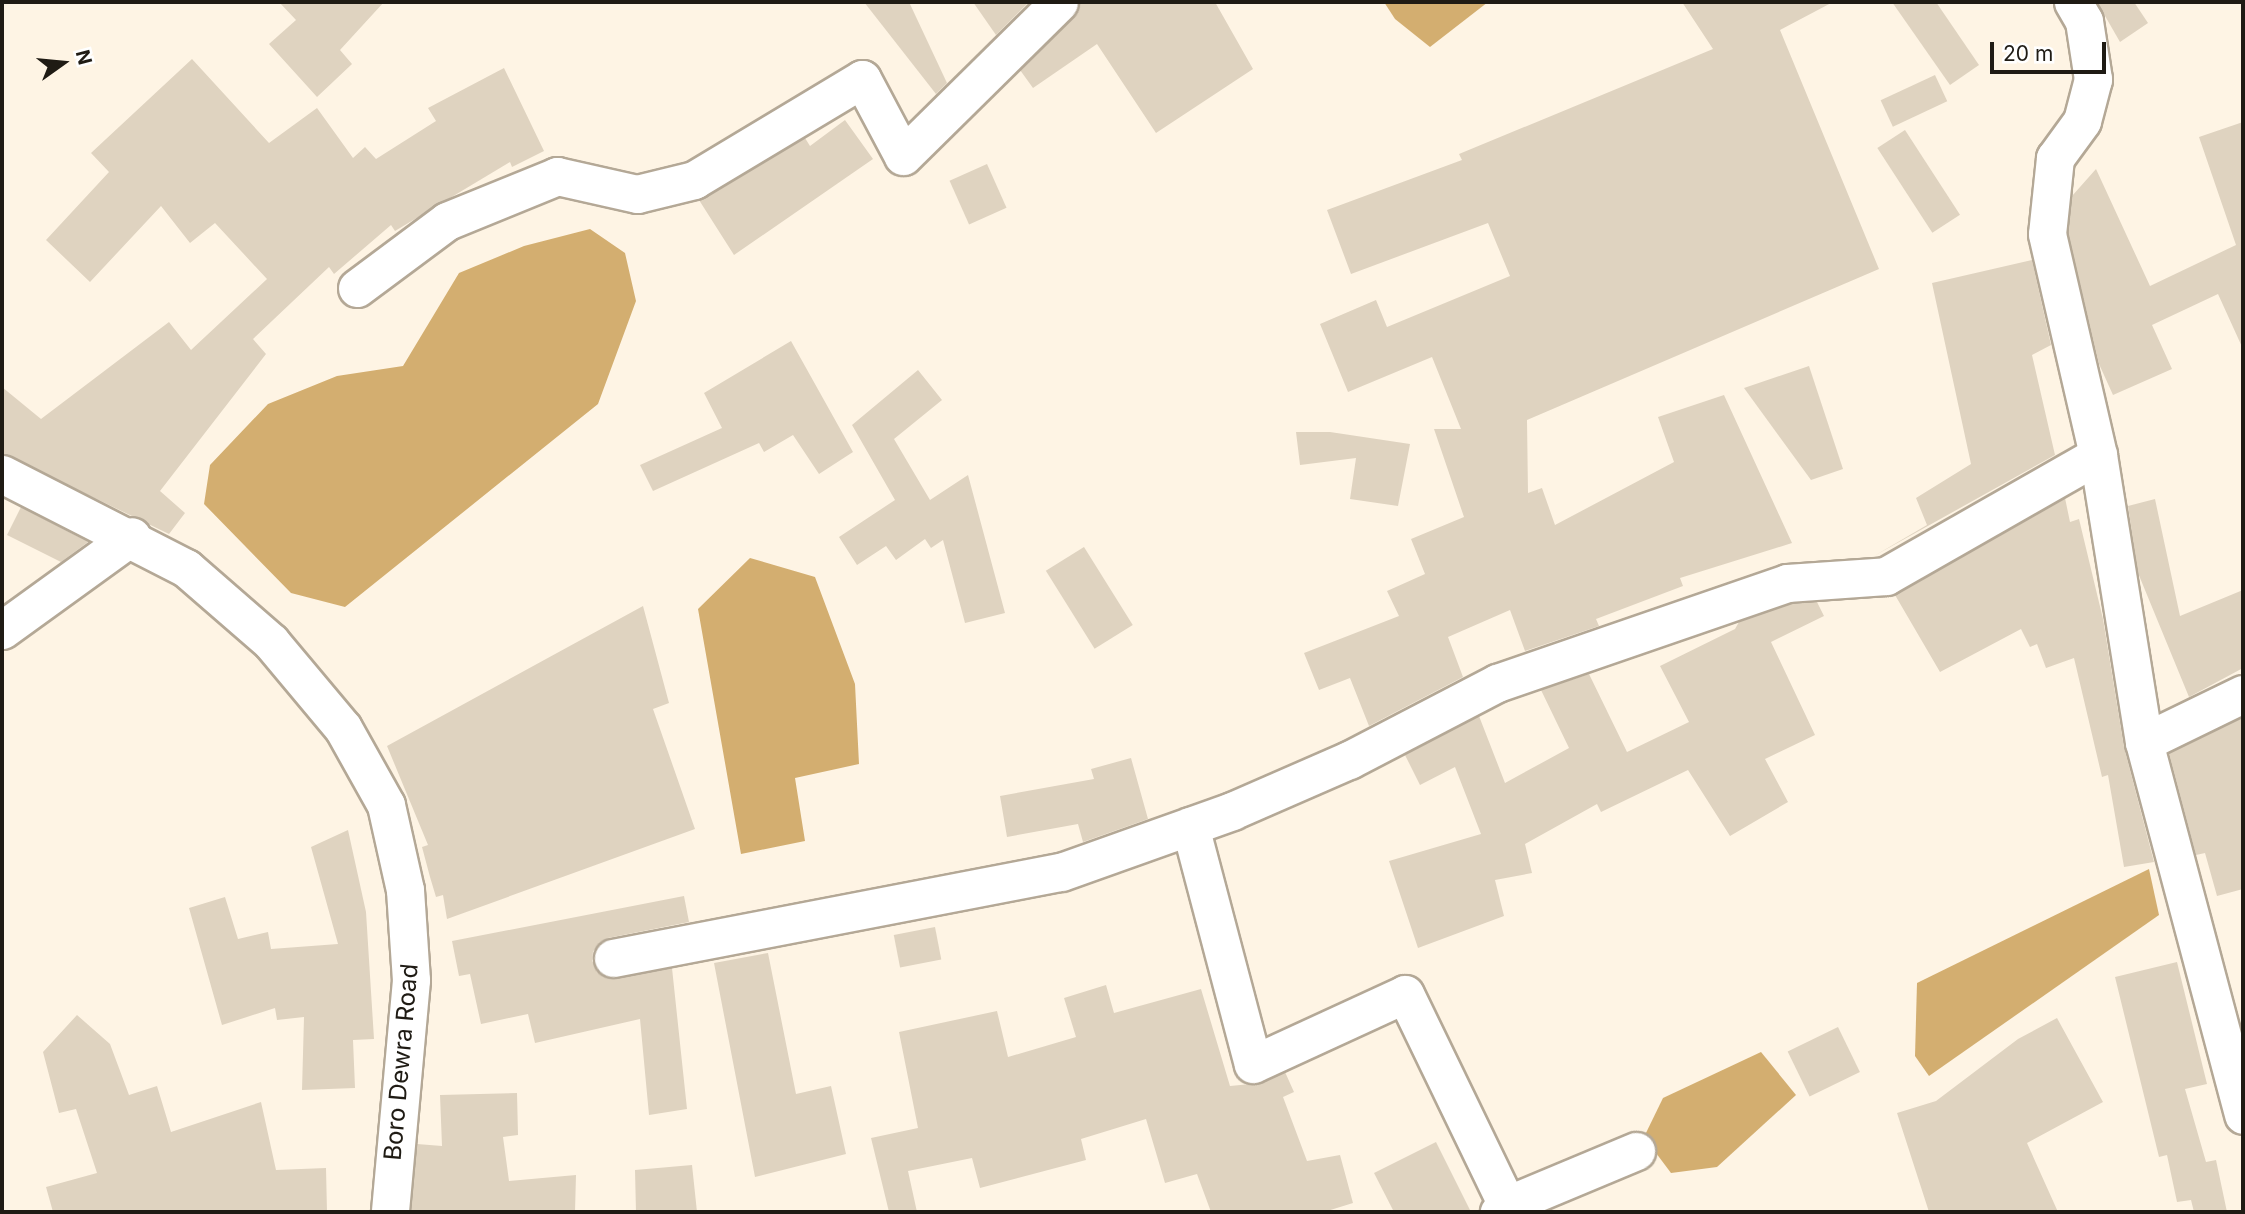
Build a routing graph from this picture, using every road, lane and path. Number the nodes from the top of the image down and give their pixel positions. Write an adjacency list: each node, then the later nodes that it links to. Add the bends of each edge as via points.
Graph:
1 (1059, 2): 3 (street, via 903,156 862,79 694,180 638,194 557,176 447,221)
2 (2073, 2): 4 (street, via 2084,22 2093,79 2082,121 2055,158 2047,234)
3 (357, 288)
4 (2098, 455): 9 (street); 10 (street, via 1886,576 1787,583 1497,683 1349,760)
5 (2, 474): 6 (street, Boro Dewra Road)
6 (132, 536): 7 (street); 15 (street, Boro Dewra Road, via 186,568 271,642 344,728 386,805 405,890 411,980)
7 (2, 630)
8 (2243, 694): 9 (street)
9 (2144, 742): 12 (street)
10 (1190, 826): 11 (street, via 1061,872); 14 (street, via 1253,1064 1405,994)
11 (612, 958)
12 (2243, 1115)
13 (1636, 1151): 14 (street)
14 (1503, 1209)
15 (390, 1212)

